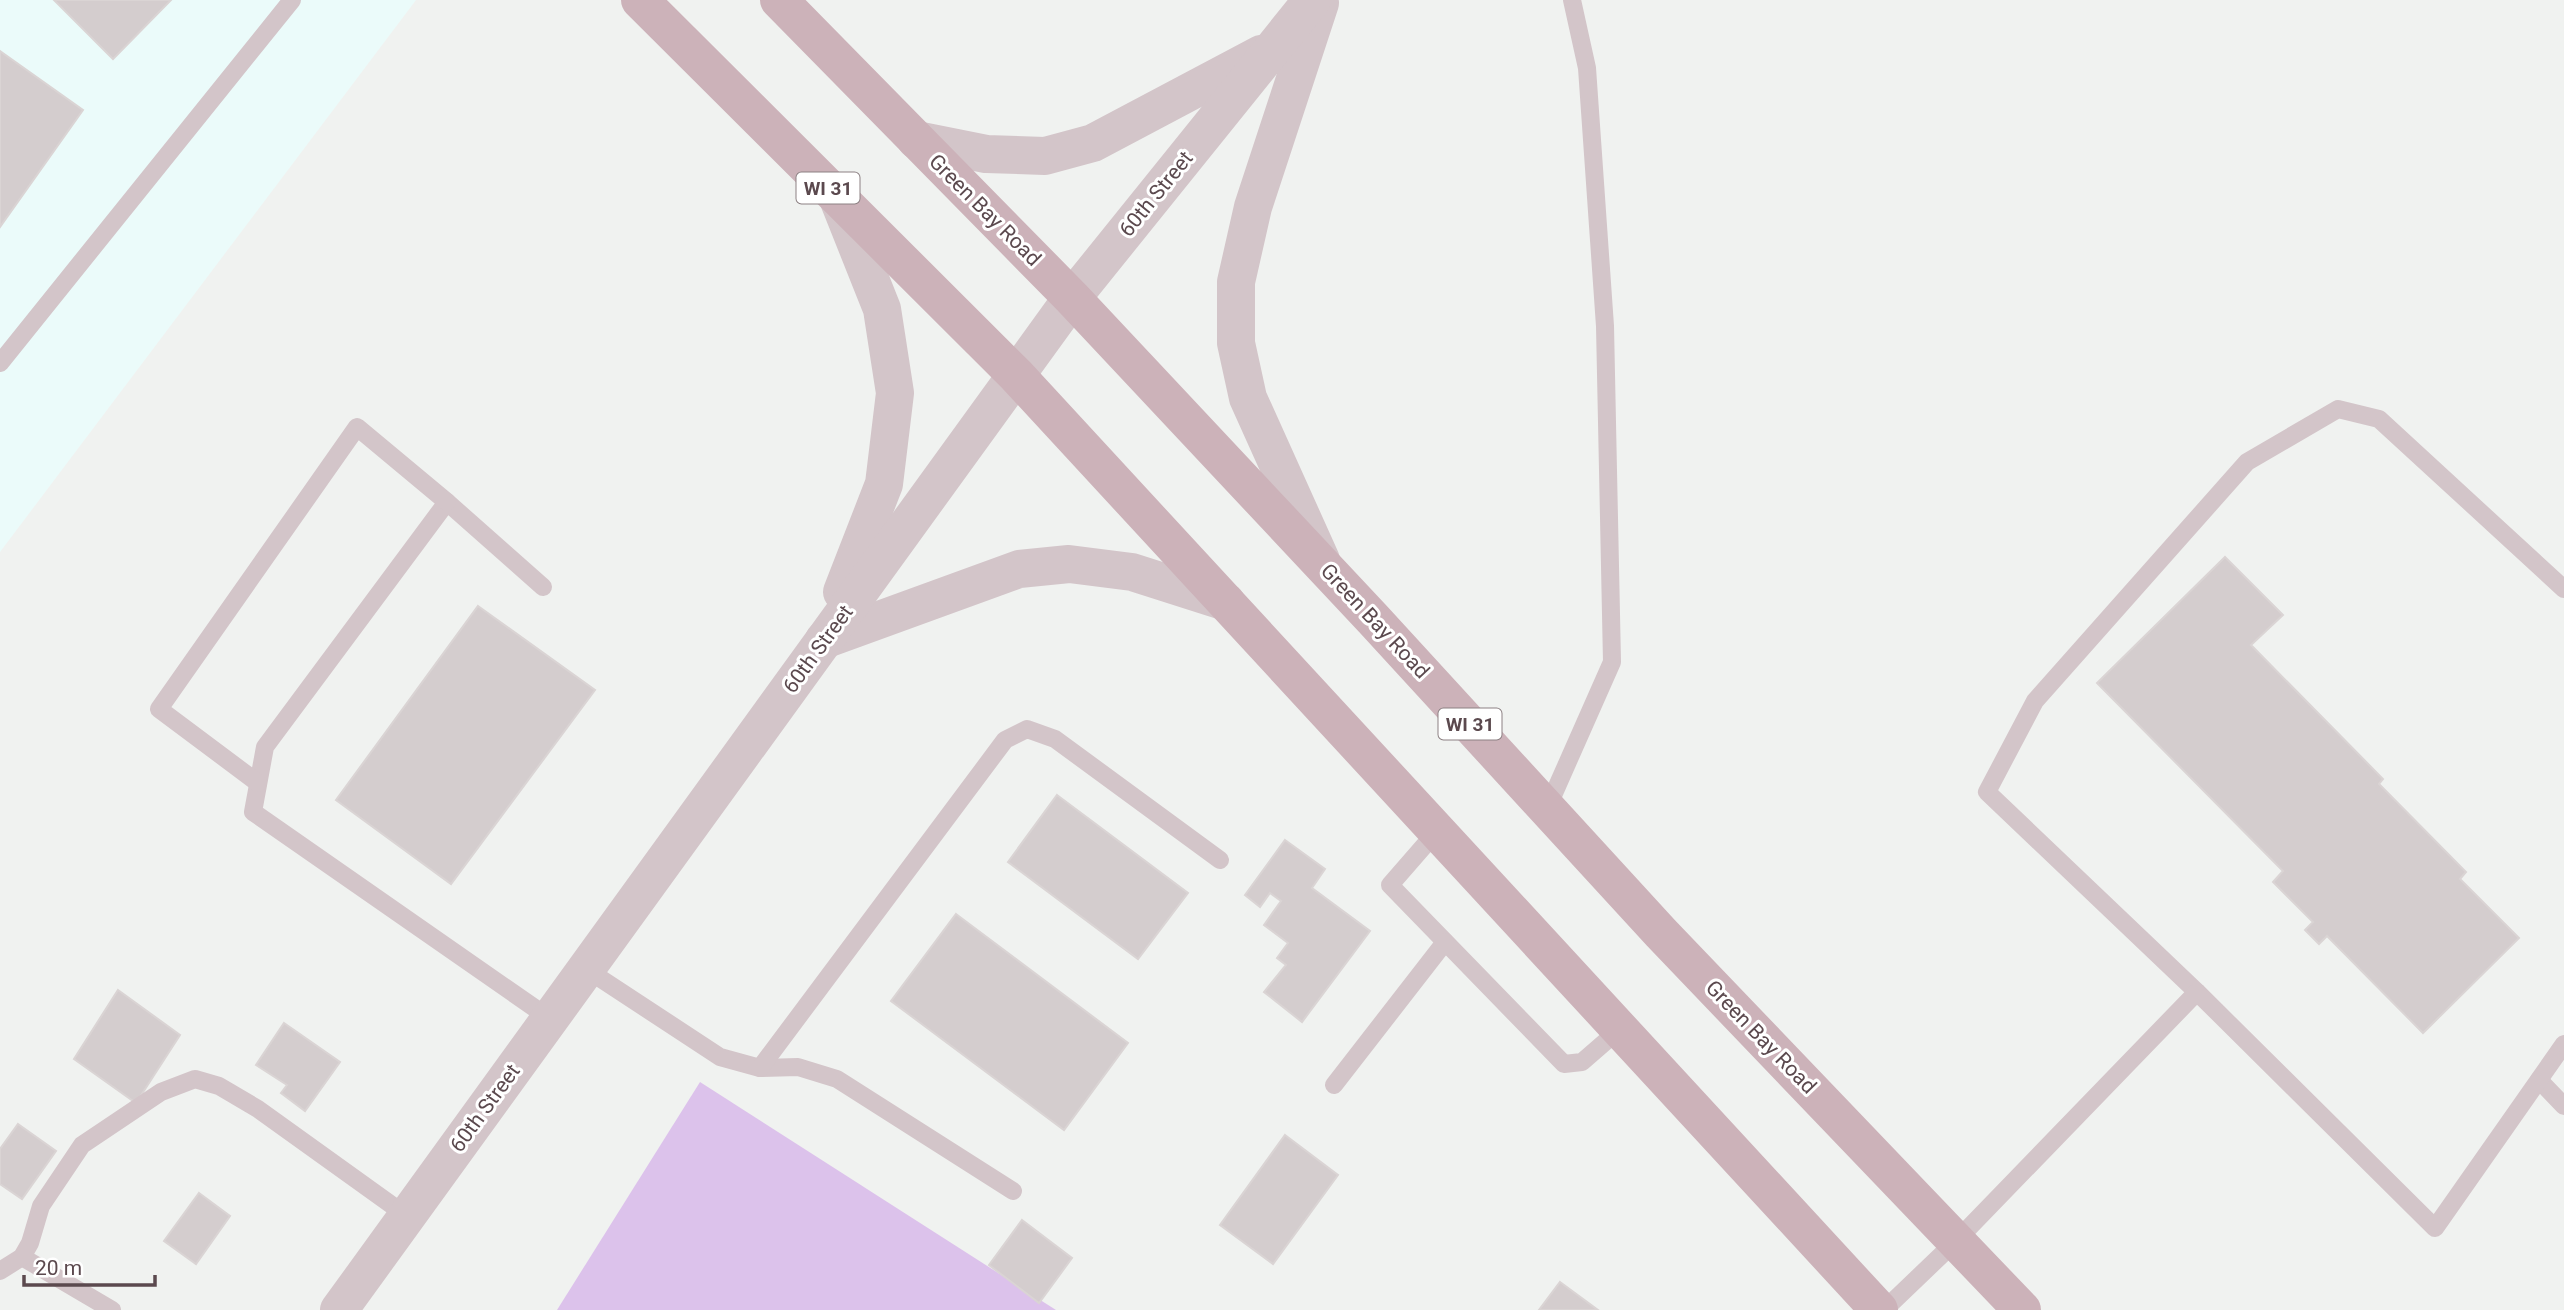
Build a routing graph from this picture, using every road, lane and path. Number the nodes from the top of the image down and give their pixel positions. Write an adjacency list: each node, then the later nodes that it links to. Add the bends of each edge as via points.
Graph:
1 (292, 0): 11 (lane)
2 (640, 0): 9 (main road, WI 31)
3 (779, 0): 8 (main road, Green Bay Road / WI 31)
4 (1312, 0): 7 (street, 60th Street)
5 (1321, 0): 14 (street, via 1253,207 1236,282 1236,343 1248,398)
6 (1572, 0): 20 (lane, via 1587,68 1605,326 1612,662)
7 (1275, 46): 8 (street, via 1093,143 1057,153 986,154); 10 (street, 60th Street)
8 (916, 140): 10 (main road, Green Bay Road / WI 31)
9 (837, 196): 12 (main road, WI 31); 18 (street, via 882,309 895,393 884,484)
10 (1072, 298): 12 (street, 60th Street); 14 (main road, Green Bay Road / WI 31)
11 (0, 363)
12 (1016, 375): 17 (main road, WI 31); 18 (street, 60th Street)
13 (447, 502): 15 (lane); 19 (lane, via 265,747); 19 (lane, via 357,427 159,709)
14 (1323, 565): 20 (main road, Green Bay Road / WI 31)
15 (543, 587)
16 (2564, 589): 25 (lane, via 2379,419 2338,409 2247,462 2035,701 1987,792)
17 (1226, 602): 18 (street, via 1132,572 1069,564 1019,569); 21 (main road, WI 31)
18 (824, 640): 24 (street, 60th Street)
19 (258, 783): 26 (lane, via 253,812)
20 (1547, 809): 35 (main road, Green Bay Road / WI 31)
21 (1437, 831): 23 (lane, via 1390,885); 27 (main road, WI 31)
22 (1220, 860): 29 (lane, via 1055,739 1027,729 1005,740)
23 (1445, 942): 27 (lane, via 1564,1064 1582,1062); 31 (lane)
24 (586, 969): 26 (street, 60th Street); 29 (lane, via 720,1057)
25 (2197, 992): 30 (lane, via 2435,1228); 35 (lane)
26 (550, 1018): 34 (street, 60th Street)
27 (1620, 1029): 40 (main road, WI 31)
28 (2564, 1044): 30 (lane)
29 (760, 1068): 33 (lane, via 798,1067 837,1079)
30 (2539, 1080): 32 (lane)
31 (1334, 1085)
32 (2564, 1106)
33 (1013, 1191)
34 (407, 1216): 36 (lane, via 258,1109 219,1086 195,1079 162,1092 82,1145 41,1206); 39 (street, 60th Street)
35 (1956, 1241): 41 (lane); 42 (main road, Green Bay Road / WI 31)
36 (22, 1257): 37 (lane); 38 (lane)
37 (0, 1271)
38 (112, 1310)
39 (339, 1310)
40 (1879, 1310)
41 (1884, 1310)
42 (2022, 1310)

